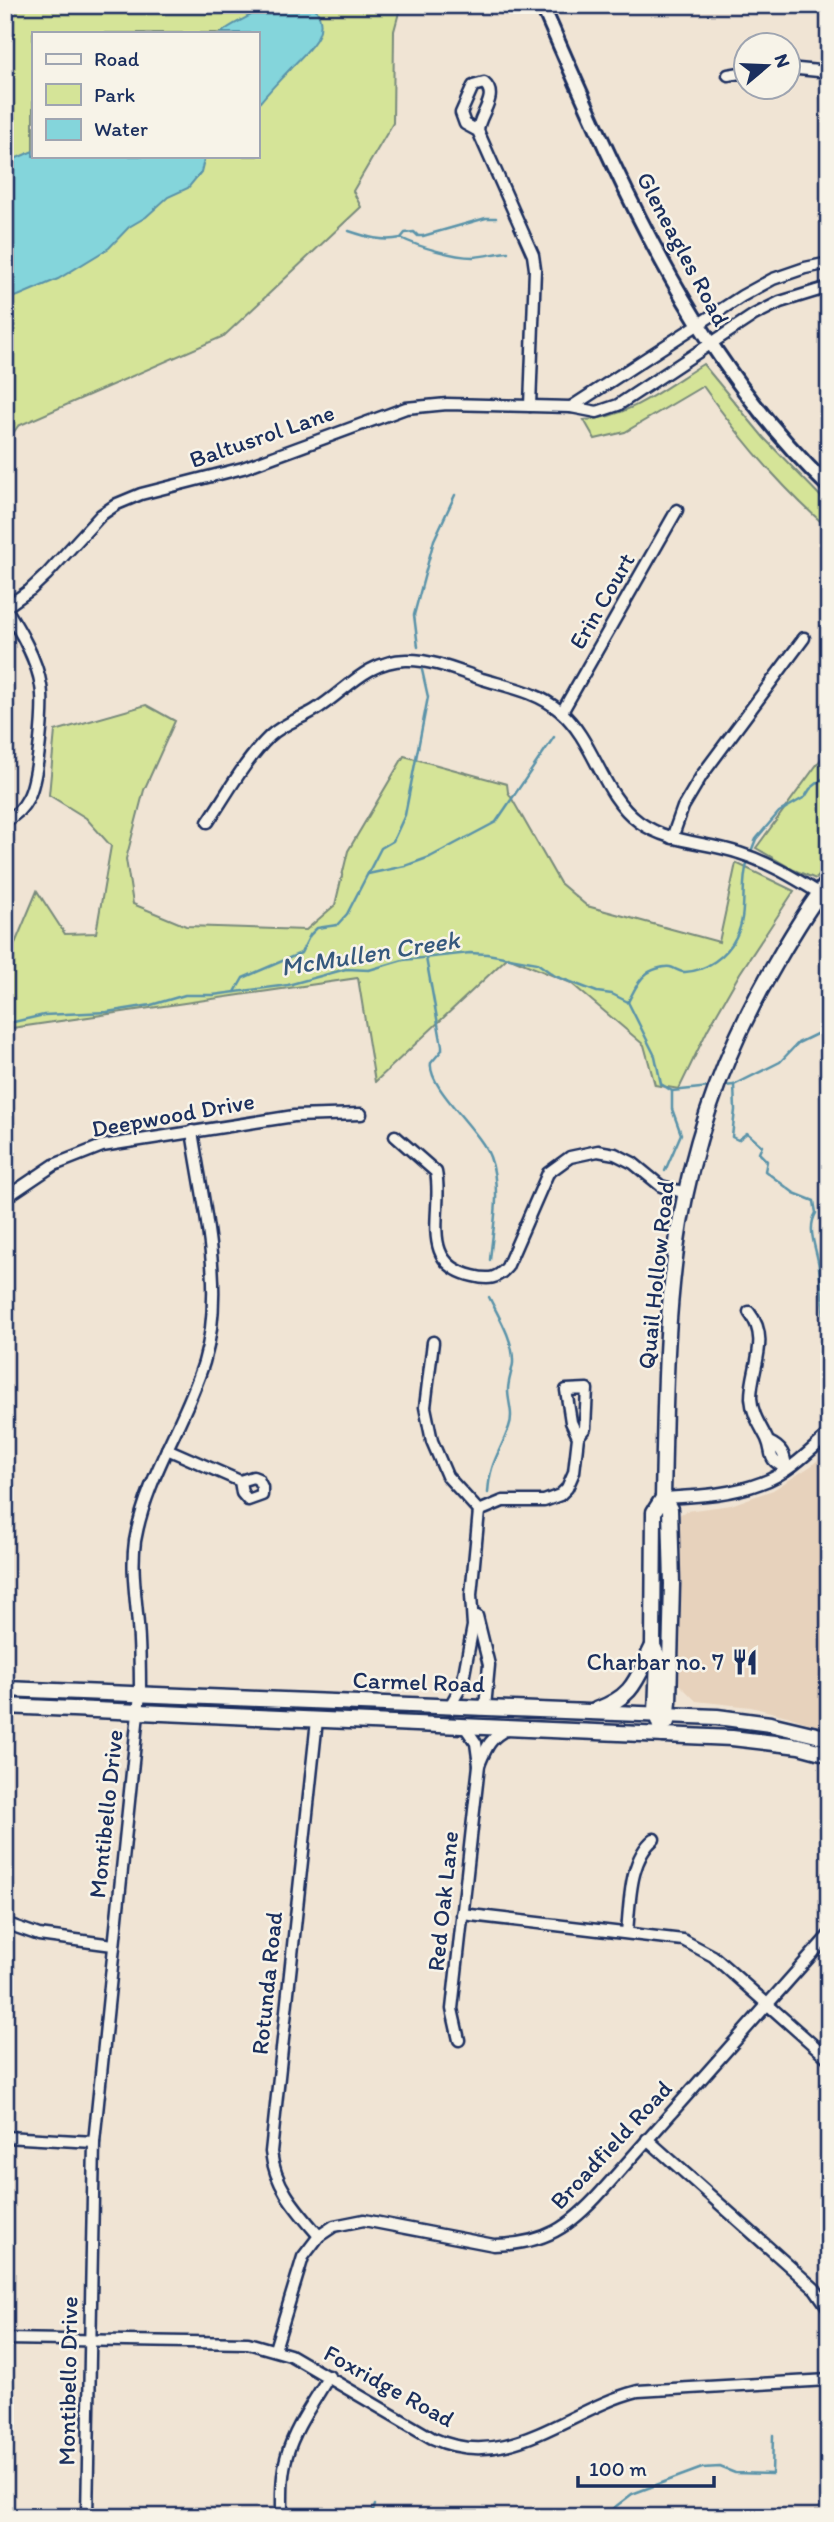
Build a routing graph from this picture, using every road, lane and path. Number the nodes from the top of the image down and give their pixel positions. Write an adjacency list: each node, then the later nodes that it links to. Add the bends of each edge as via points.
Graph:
1 (542, 5): 9 (street, Gleneagles Road, via 656,253)
2 (802, 69): 3 (street)
3 (829, 72)
4 (732, 74): 5 (street)
5 (729, 75)
6 (478, 131): 6 (street, via 491,95 484,83 472,86 461,114 464,124); 11 (street, via 533,255)
7 (829, 263): 9 (street, via 773,279)
8 (829, 287): 10 (street, Baltusrol Lane, via 780,302)
9 (698, 324): 10 (street, Gleneagles Road); 12 (street)
10 (710, 344): 12 (street, Baltusrol Lane, via 618,405 597,412); 13 (street, Gleneagles Road, via 761,413)
11 (530, 406): 12 (street, Baltusrol Lane); 15 (street, Baltusrol Lane, via 407,408 243,467 136,496 101,516 47,574)
12 (571, 407)
13 (829, 487)
14 (677, 510): 17 (street, Erin Court)
15 (6, 607): 18 (street, Baltusrol Lane, via 38,670 43,703 32,789 24,805)
16 (804, 638): 20 (street, via 696,785)
17 (562, 712): 19 (street, via 534,694 432,663 406,660 377,666 269,737); 20 (street, via 629,813 651,830)
18 (5, 821)
19 (208, 822)
20 (672, 838): 22 (street, via 750,856)
21 (829, 881): 22 (main road, Quail Hollow Road)
22 (819, 893): 26 (main road, Quail Hollow Road, via 765,980 727,1059)
23 (361, 1114): 24 (street, Deepwood Drive, via 294,1116)
24 (192, 1131): 27 (street, Deepwood Drive, via 118,1142 77,1154); 32 (street, Montibello Drive, via 213,1274 213,1317 203,1365)
25 (395, 1136): 26 (street, via 436,1172 435,1231 440,1252 460,1272 488,1279 500,1276 507,1267 548,1173 570,1157 598,1151 615,1154 662,1186)
26 (686, 1193): 35 (main road, Quail Hollow Road, via 668,1332)
27 (5, 1198)
28 (749, 1312): 33 (street, via 760,1338 753,1412 775,1464)
29 (433, 1342): 36 (street, via 425,1406 432,1441 447,1476)
30 (829, 1434): 33 (street)
31 (578, 1437): 36 (street, via 574,1472 560,1495 544,1501 503,1501)
32 (167, 1450): 34 (street); 40 (street, Montibello Drive, via 135,1543)
33 (786, 1468): 35 (street, via 762,1483 723,1493)
34 (240, 1481)
35 (663, 1498): 38 (main road, Quail Hollow Road, via 654,1511); 46 (main road, Quail Hollow Road, via 670,1510 672,1584)
36 (480, 1510): 37 (street)
37 (471, 1595): 42 (street, via 473,1626 467,1662 462,1685); 43 (street, via 489,1665)
38 (653, 1646): 45 (main road, via 634,1685 616,1701); 46 (main road, Quail Hollow Road)
39 (5, 1689): 40 (main road, Carmel Road)
40 (140, 1695): 42 (main road, Carmel Road); 44 (street, Montibello Drive)
41 (5, 1706): 44 (main road, Carmel Road)
42 (450, 1706): 43 (main road, Carmel Road)
43 (485, 1707): 45 (main road, Carmel Road); 48 (main road)
44 (138, 1710): 47 (main road, Carmel Road); 59 (street, Montibello Drive)
45 (592, 1711): 46 (main road, Carmel Road)
46 (663, 1714): 50 (main road, Quail Hollow Road); 51 (main road, Carmel Road, via 734,1718)
47 (317, 1720): 48 (main road, Carmel Road); 66 (street, Rotunda Road, via 271,2152 286,2196)
48 (465, 1727): 49 (main road, Carmel Road); 53 (street, Red Oak Lane, via 476,1743)
49 (508, 1729): 50 (main road, Carmel Road); 53 (street, Red Oak Lane, via 488,1743)
50 (663, 1735): 52 (main road, Carmel Road, via 758,1739)
51 (829, 1738)
52 (829, 1754)
53 (479, 1765): 55 (street, Red Oak Lane)
54 (654, 1839): 57 (street, via 638,1864)
55 (463, 1914): 57 (street); 61 (street, Red Oak Lane, via 452,2009)
56 (5, 1923): 59 (street, via 39,1935)
57 (626, 1932): 60 (street, via 670,1937 701,1948)
58 (829, 1935): 60 (street, Broadfield Road)
59 (113, 1945): 65 (street, Montibello Drive)
60 (768, 2005): 62 (street); 64 (street, Broadfield Road)
61 (459, 2040)
62 (829, 2059)
63 (5, 2137): 65 (street)
64 (648, 2140): 66 (street, Broadfield Road, via 583,2213 534,2241 488,2245 364,2220 340,2224); 67 (street, via 816,2289)
65 (94, 2142): 69 (street, Montibello Drive)
66 (319, 2236): 70 (street, via 300,2264)
67 (829, 2309)
68 (5, 2339): 69 (street, Foxridge Road)
69 (90, 2341): 70 (street, Foxridge Road, via 248,2343); 73 (street, Montibello Drive)
70 (275, 2349): 71 (street, Foxridge Road)
71 (328, 2376): 72 (street, Foxridge Road, via 432,2438 474,2449 517,2444 610,2399 638,2391); 74 (street, via 286,2456)
72 (829, 2380)
73 (87, 2517)
74 (282, 2517)

